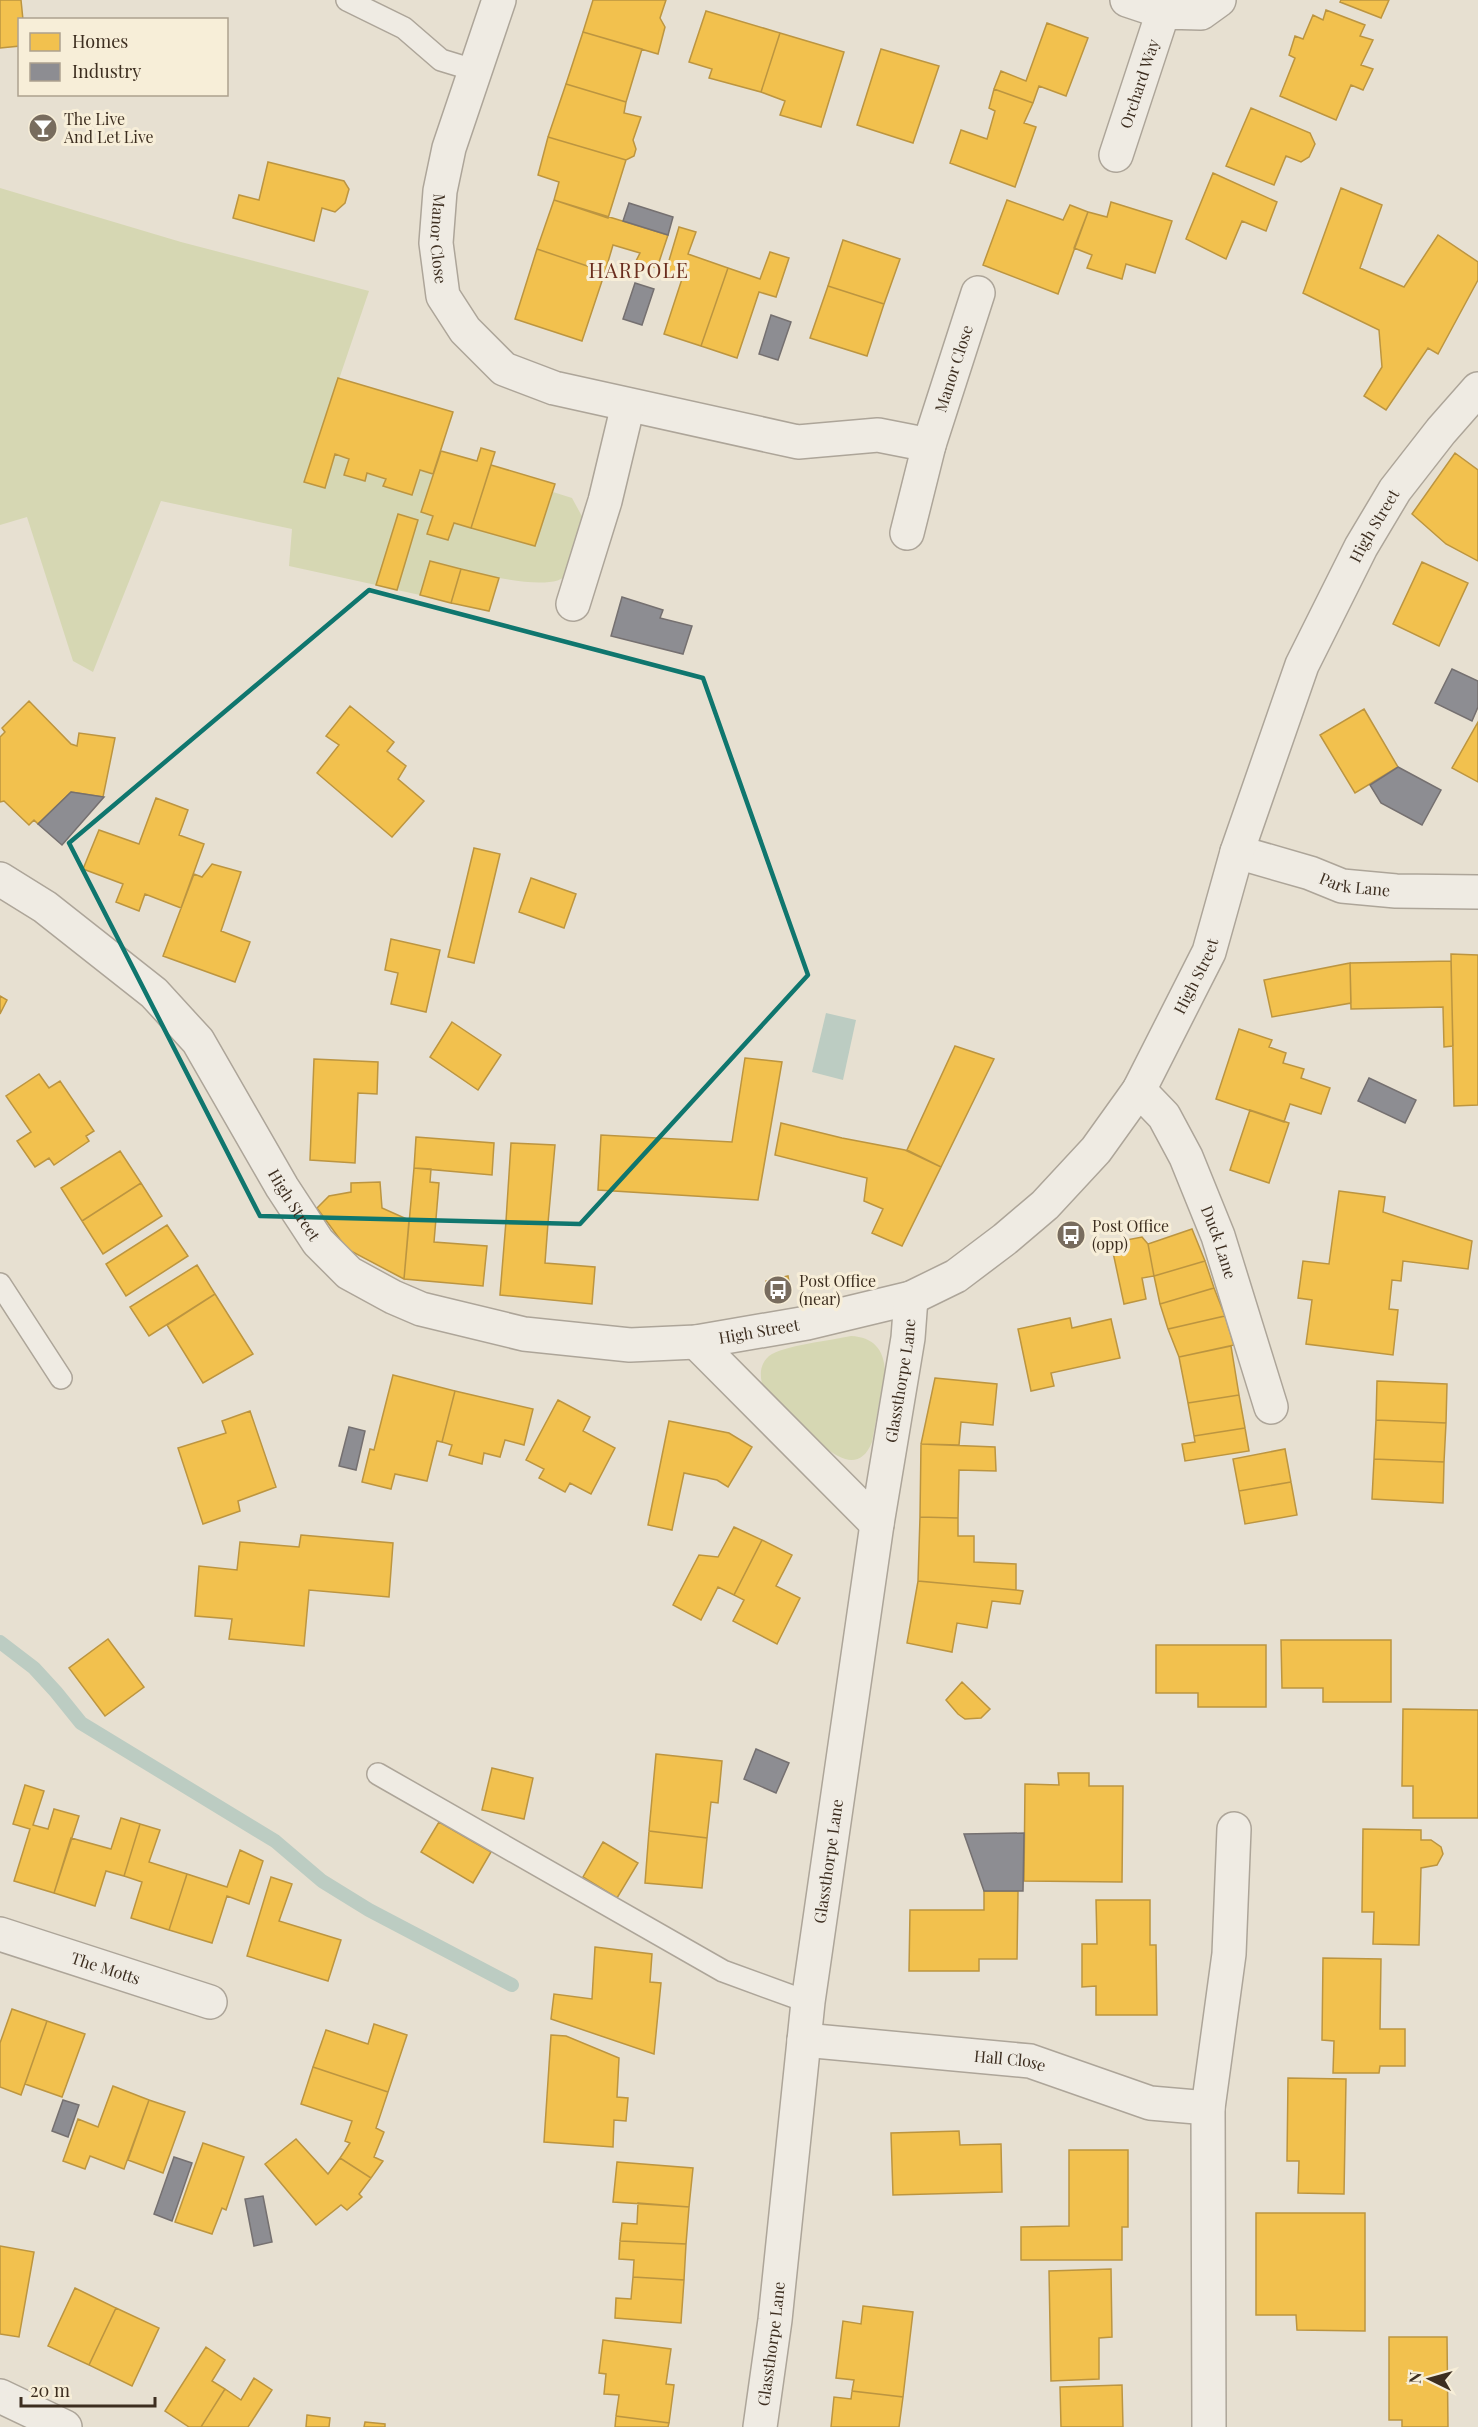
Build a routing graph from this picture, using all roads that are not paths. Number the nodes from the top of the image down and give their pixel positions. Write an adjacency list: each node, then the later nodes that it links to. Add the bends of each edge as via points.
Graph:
1 (346, 0): 6 (lane, via 404,28 441,60)
2 (500, 0): 6 (street, Manor Close)
3 (1127, 0): 5 (street)
4 (1219, 0): 5 (street, via 1201,13)
5 (1162, 12): 7 (street, Orchard Way)
6 (477, 71): 10 (street, Manor Close, via 449,148 440,191 436,243 443,296 465,330 504,369 554,388)
7 (1116, 155)
8 (978, 293): 11 (street, Manor Close)
9 (1478, 389): 14 (street, High Street, via 1395,490 1361,547 1302,665)
10 (628, 405): 11 (street, Manor Close, via 798,442 878,435); 13 (street, via 605,501)
11 (929, 445): 12 (street, Manor Close)
12 (907, 534)
13 (573, 604)
14 (1238, 852): 16 (street, Park Lane, via 1342,886); 17 (street, High Street, via 1209,952)
15 (0, 879): 20 (street, High Street, via 45,907 154,993 198,1041 300,1215 318,1242 349,1273 421,1309 524,1334 630,1345)
16 (1478, 892)
17 (1140, 1090): 19 (street, High Street, via 1096,1150 1045,1205 956,1276); 22 (street, Duck Lane, via 1164,1116 1186,1157 1218,1236)
18 (0, 1284): 21 (lane)
19 (910, 1298): 20 (street, High Street, via 807,1323); 23 (street, Glassthorpe Lane, via 908,1338)
20 (696, 1342): 23 (street, High Street)
21 (61, 1377)
22 (1270, 1407)
23 (877, 1524): 28 (street, Glassthorpe Lane)
24 (378, 1774): 28 (lane, via 723,1971)
25 (1234, 1829): 30 (street, via 1229,1954)
26 (0, 1934): 27 (street, The Motts)
27 (210, 2002)
28 (808, 2002): 29 (street, Glassthorpe Lane)
29 (804, 2040): 30 (street, Hall Close, via 1030,2061 1150,2103); 33 (street, Glassthorpe Lane)
30 (1208, 2108): 34 (street)
31 (0, 2396): 32 (street)
32 (65, 2427)
33 (760, 2427)
34 (1209, 2427)

